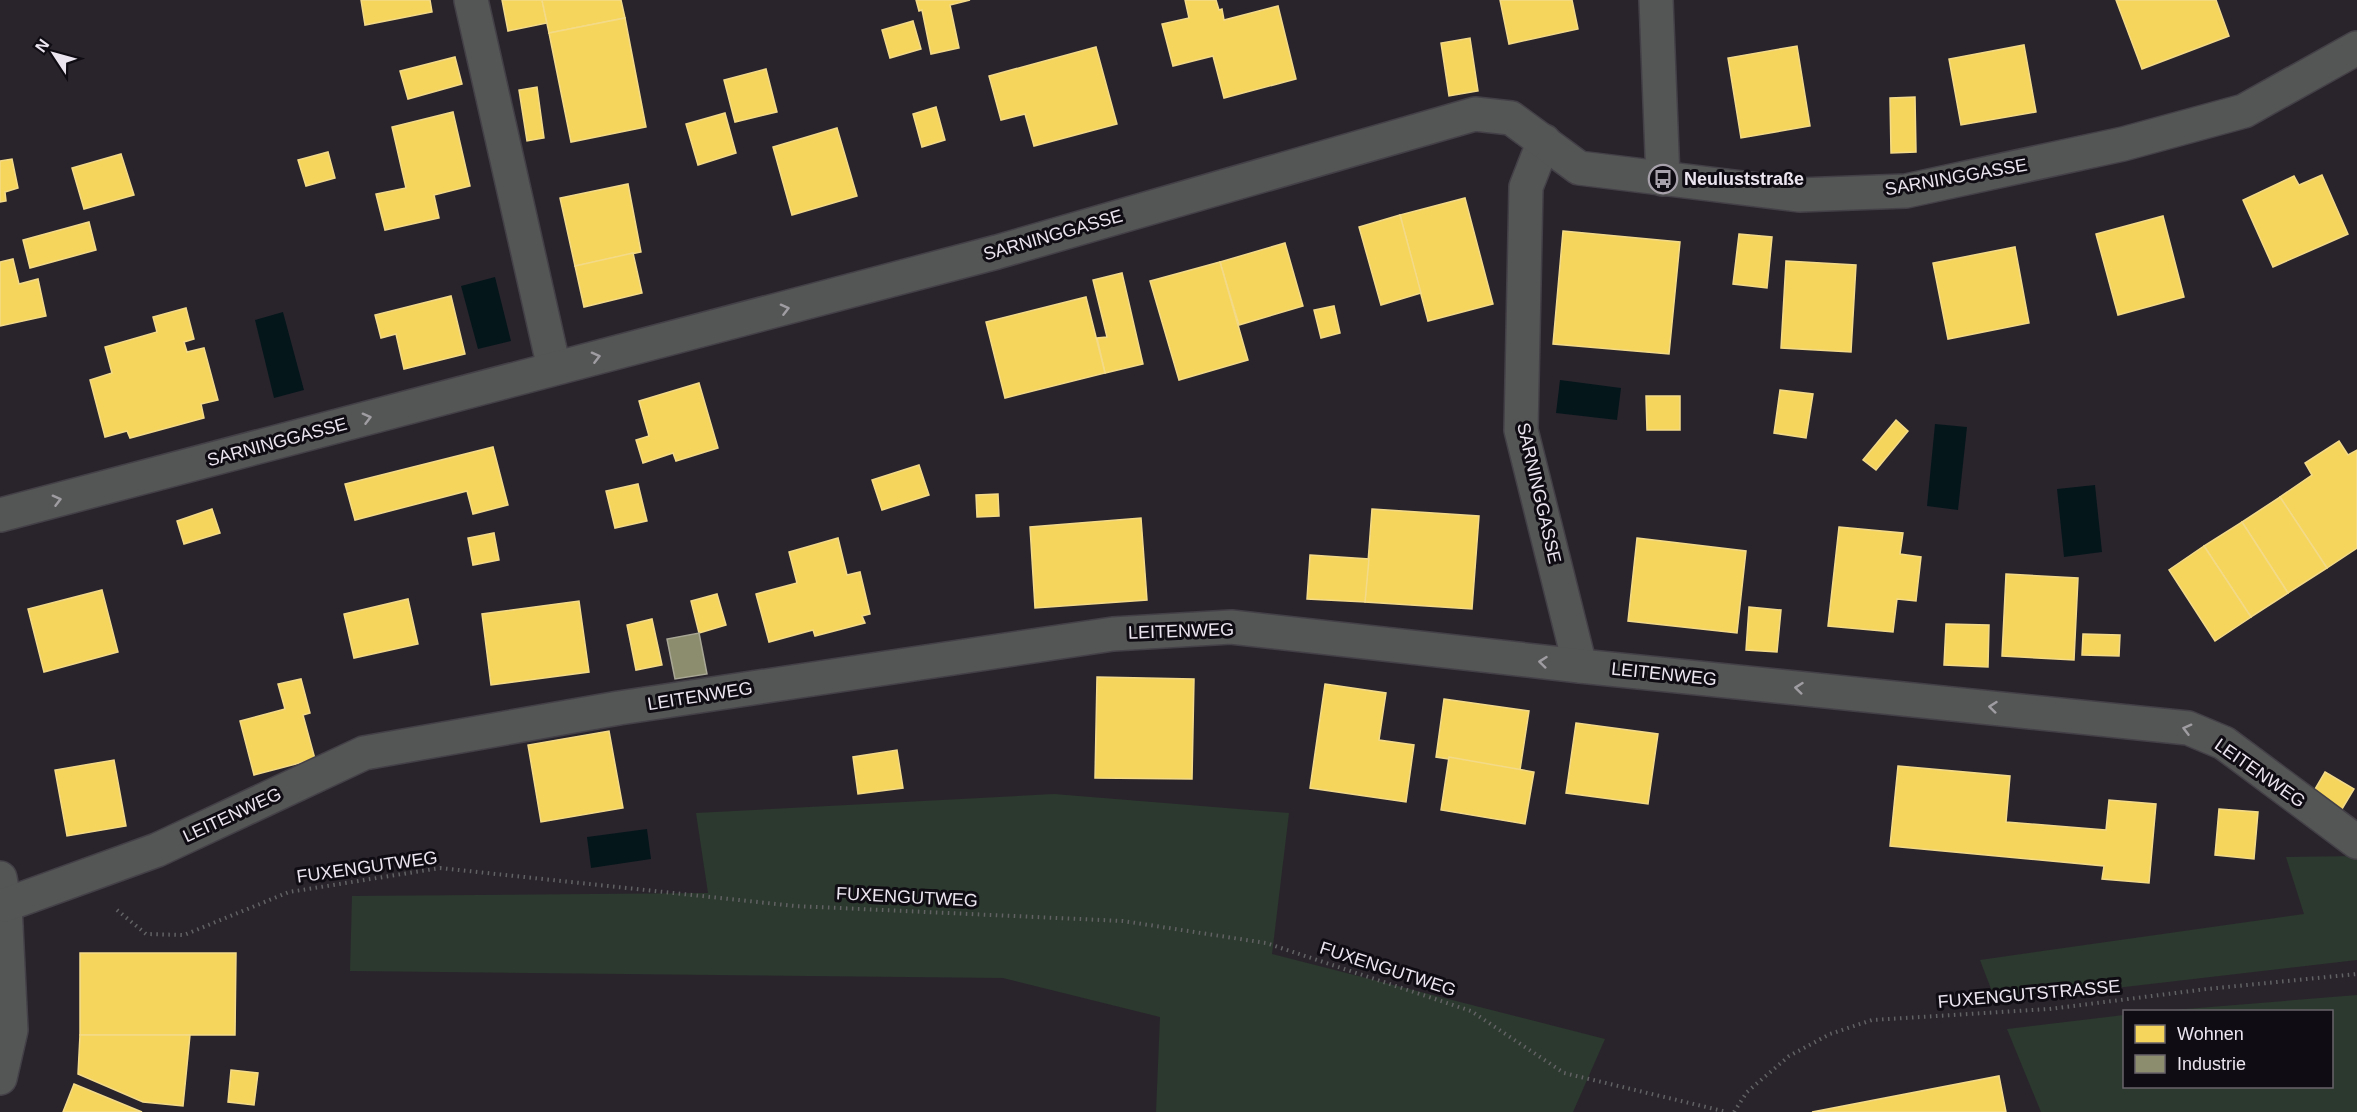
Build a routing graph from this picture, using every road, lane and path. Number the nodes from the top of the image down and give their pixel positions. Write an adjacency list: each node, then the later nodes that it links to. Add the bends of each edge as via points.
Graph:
1 (471, 0): 6 (street)
2 (1656, 0): 5 (street)
3 (2357, 48): 5 (street, SARNINGGASSE, via 2244,111 2123,144 1906,191 1799,195)
4 (1544, 141): 5 (street, SARNINGGASSE, via 1579,168); 6 (street, SARNINGGASSE, one-way to 4, via 997,252 1475,114 1511,118); 8 (street, SARNINGGASSE, via 1526,188 1521,430)
5 (1664, 179)
6 (554, 368): 7 (street, SARNINGGASSE, one-way to 6)
7 (0, 515)
8 (1580, 666): 9 (street, LEITENWEG, one-way to 8, via 2224,743 2188,728); 10 (street, LEITENWEG, one-way to 10, via 1231,627 1113,634 619,708 364,753 157,850)
9 (2357, 842)
10 (84, 877): 11 (street, LEITENWEG); 14 (path, FUXENGUTWEG, via 87,885 146,934 184,935 289,892 440,868 795,906 1124,921 1266,943 1471,1011 1564,1073)
11 (2, 891): 13 (street, via 11,1030)
12 (2357, 974): 15 (path, FUXENGUTSTRASSE, via 2049,1009 1872,1020 1830,1034 1789,1056 1747,1092)
13 (0, 1078)
14 (1727, 1112)
15 (1734, 1112)

